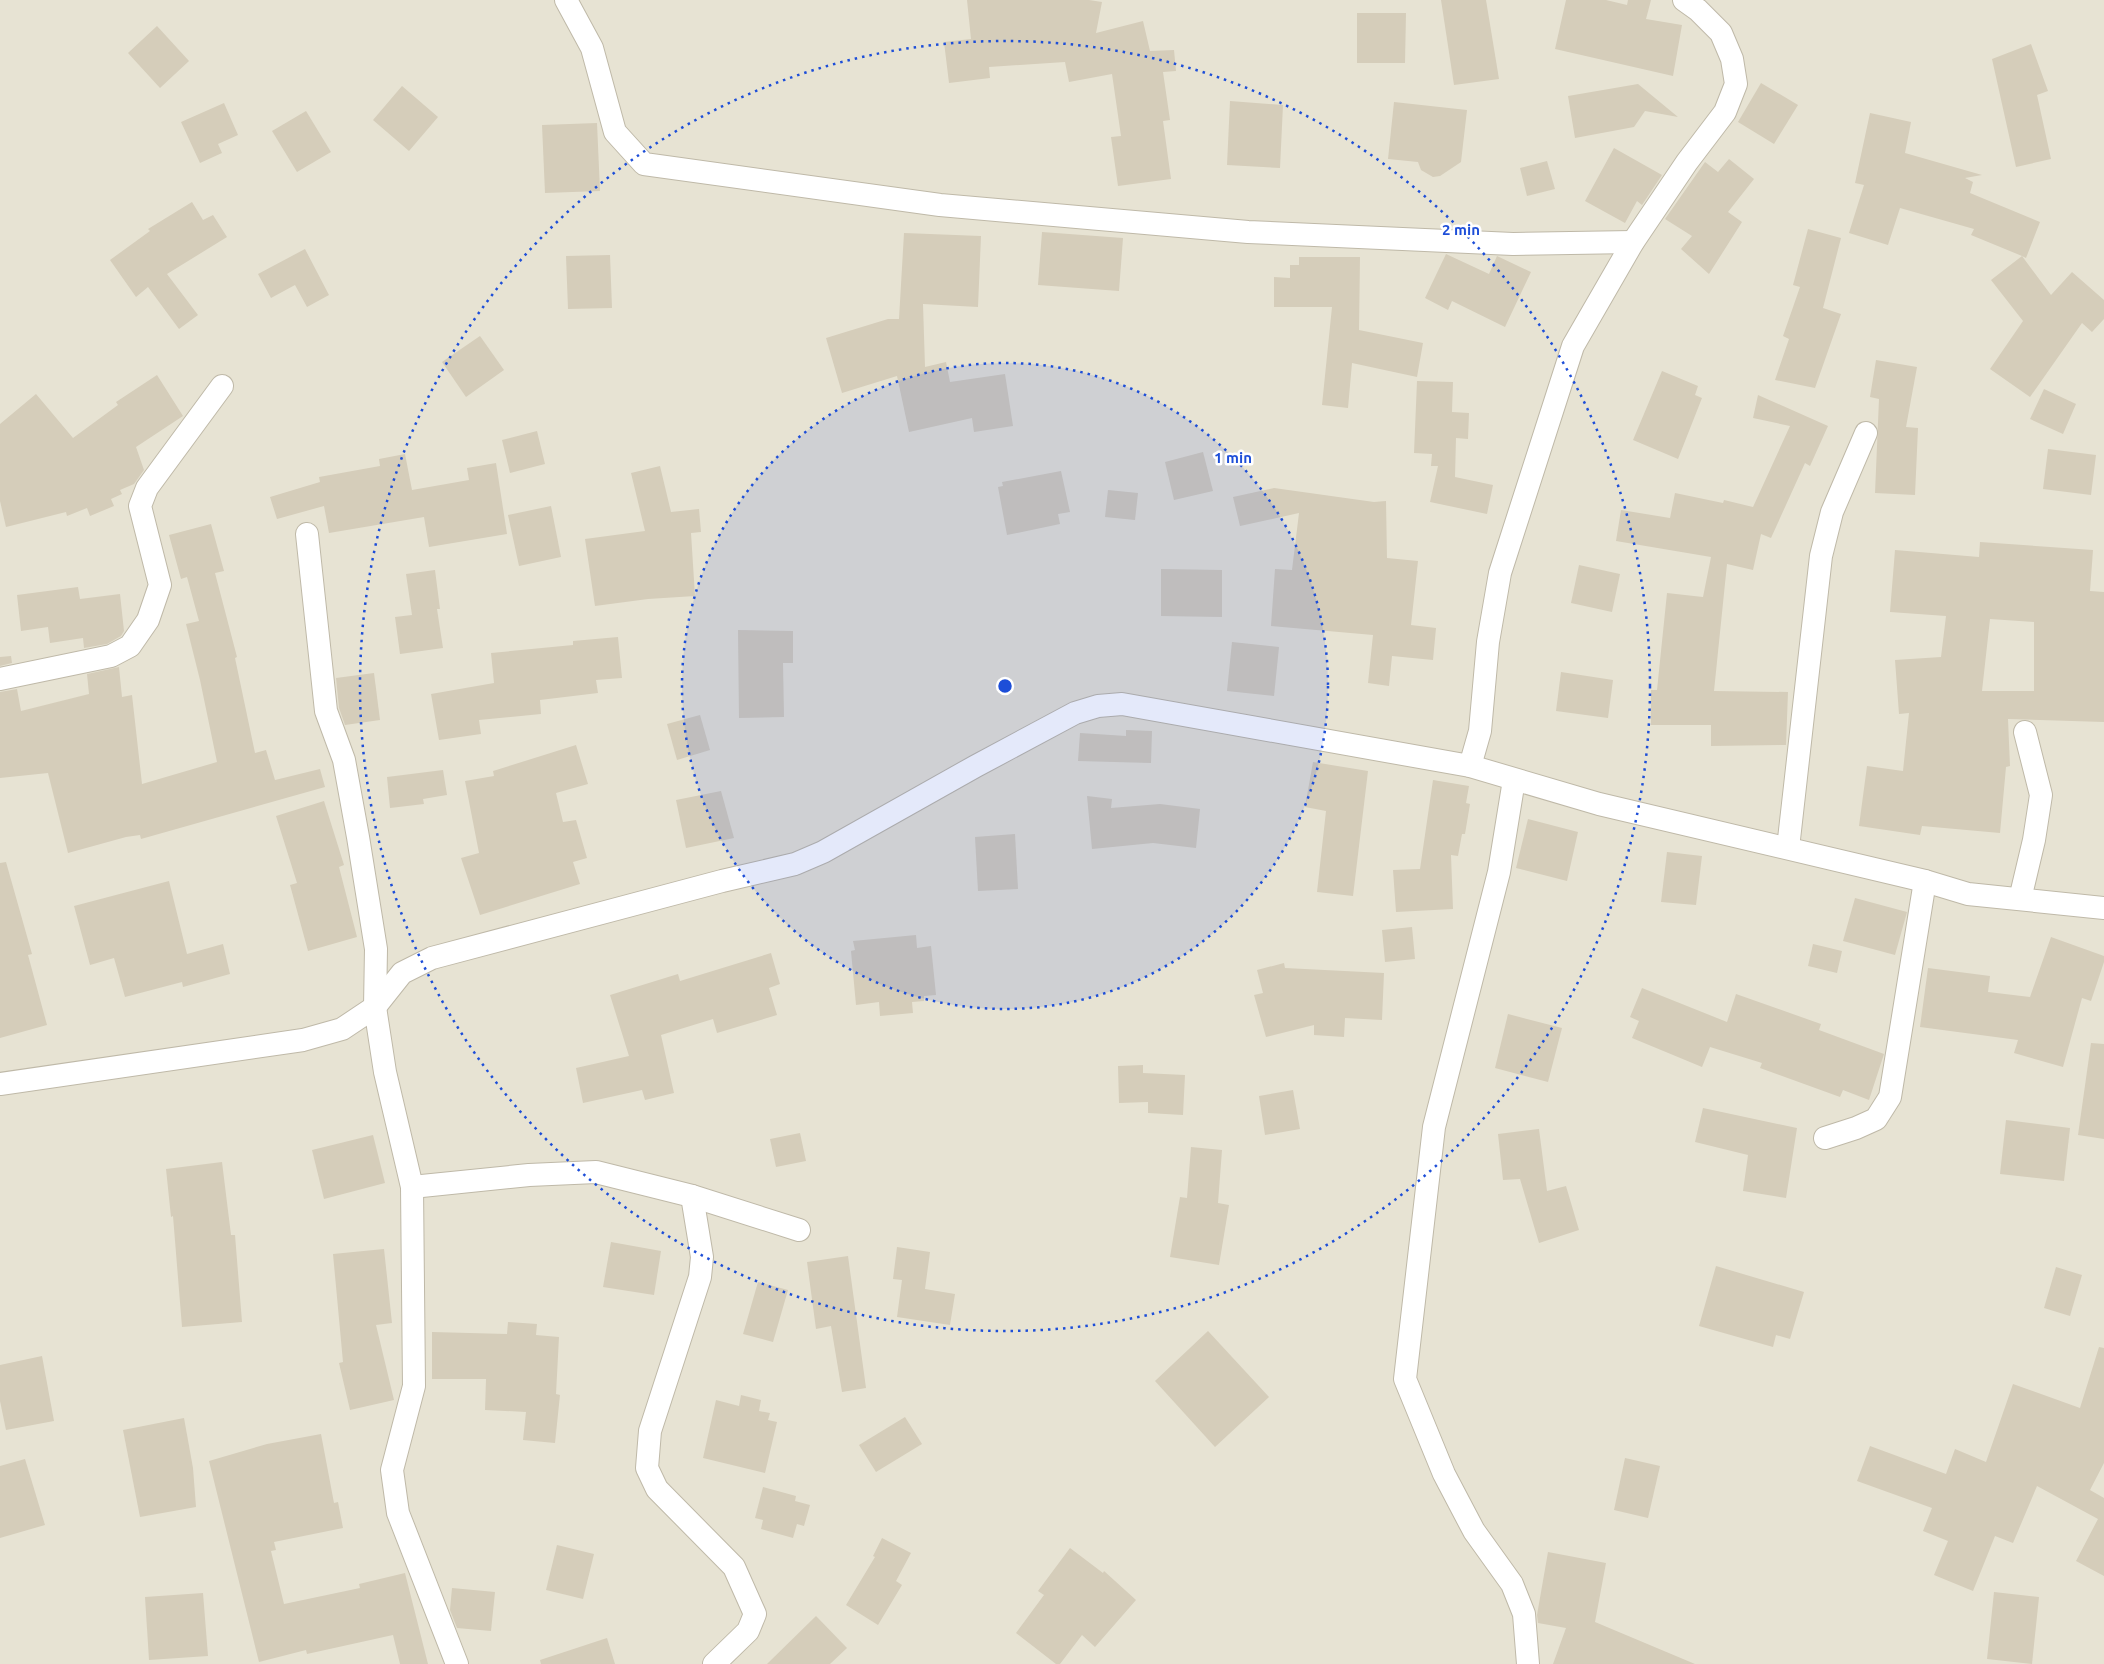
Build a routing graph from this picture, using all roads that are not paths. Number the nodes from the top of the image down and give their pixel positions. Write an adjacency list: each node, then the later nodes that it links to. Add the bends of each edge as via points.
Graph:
1 (566, 0): 3 (street, via 592,48 615,132 644,164 940,205 1248,232 1513,244)
2 (1684, 0): 3 (street, via 1721,33 1732,59 1736,84 1725,112)
3 (1633, 242): 9 (street, via 1573,346 1518,513 1500,573 1488,642 1480,731)
4 (222, 386): 7 (street, via 147,488 140,506 160,585 148,620 130,646 111,656)
5 (1866, 432): 11 (street, via 1832,512 1821,556)
6 (308, 534): 15 (street, via 326,711 344,760 376,948)
7 (0, 679)
8 (2025, 732): 13 (street, via 2041,795)
9 (1470, 766): 10 (street); 15 (street, via 1122,704 1098,706 1075,713 824,852 802,861 432,958 402,973)
10 (1514, 780): 11 (street, via 1598,804); 23 (street, via 1498,872 1434,1127 1406,1379 1444,1474 1474,1531 1512,1584 1524,1614)
11 (1788, 848): 12 (street)
12 (1925, 881): 13 (street, via 1968,894); 17 (street, via 1890,1097 1876,1118)
13 (2020, 899): 14 (street)
14 (2104, 908)
15 (375, 1007): 16 (street, via 342,1029 303,1040); 18 (street, via 385,1072)
16 (0, 1084)
17 (1825, 1138)
18 (412, 1187): 19 (street, via 596,1172); 21 (street, via 414,1386 392,1470 398,1513)
19 (692, 1196): 20 (street); 22 (street, via 702,1257 700,1278 650,1430 647,1468 657,1489 734,1567 755,1614 748,1631)
20 (799, 1230)
21 (457, 1664)
22 (714, 1664)
23 (1528, 1664)

